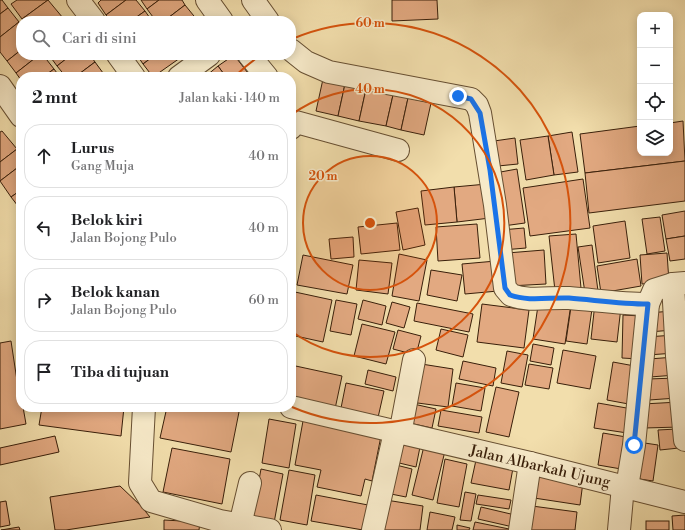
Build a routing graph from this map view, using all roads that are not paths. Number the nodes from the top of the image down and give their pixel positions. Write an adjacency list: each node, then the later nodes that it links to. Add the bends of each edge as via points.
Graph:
1 (78, 0): 4 (street)
2 (207, 0): 5 (street)
3 (253, 0): 6 (street)
4 (90, 16)
5 (218, 16)
6 (264, 16)
7 (296, 54): 19 (street, via 306,62 329,72 471,99 480,113 505,288 510,295)
8 (122, 60): 11 (street)
9 (202, 60): 12 (street)
10 (253, 60): 13 (street)
11 (130, 72)
12 (186, 72)
13 (263, 72)
14 (0, 86): 15 (street)
15 (16, 109)
16 (296, 120): 17 (street)
17 (398, 150)
18 (679, 283): 19 (street, via 654,290); 24 (street, via 677,356)
19 (648, 304): 27 (street, via 634,445)
20 (414, 360): 23 (street)
21 (296, 408): 23 (street, Jalan Albarkah Ujung)
22 (144, 412): 29 (street, via 140,484 145,494 151,501 220,522)
23 (397, 433): 25 (street, Jalan Albarkah Ujung); 31 (street)
24 (685, 440)
25 (530, 463): 27 (street, Jalan Albarkah Ujung); 32 (street)
26 (250, 483): 29 (street)
27 (625, 486): 28 (street, Jalan Albarkah Ujung); 33 (street)
28 (684, 495)
29 (240, 525): 30 (street)
30 (270, 530)
31 (373, 530)
32 (520, 530)
33 (619, 530)

